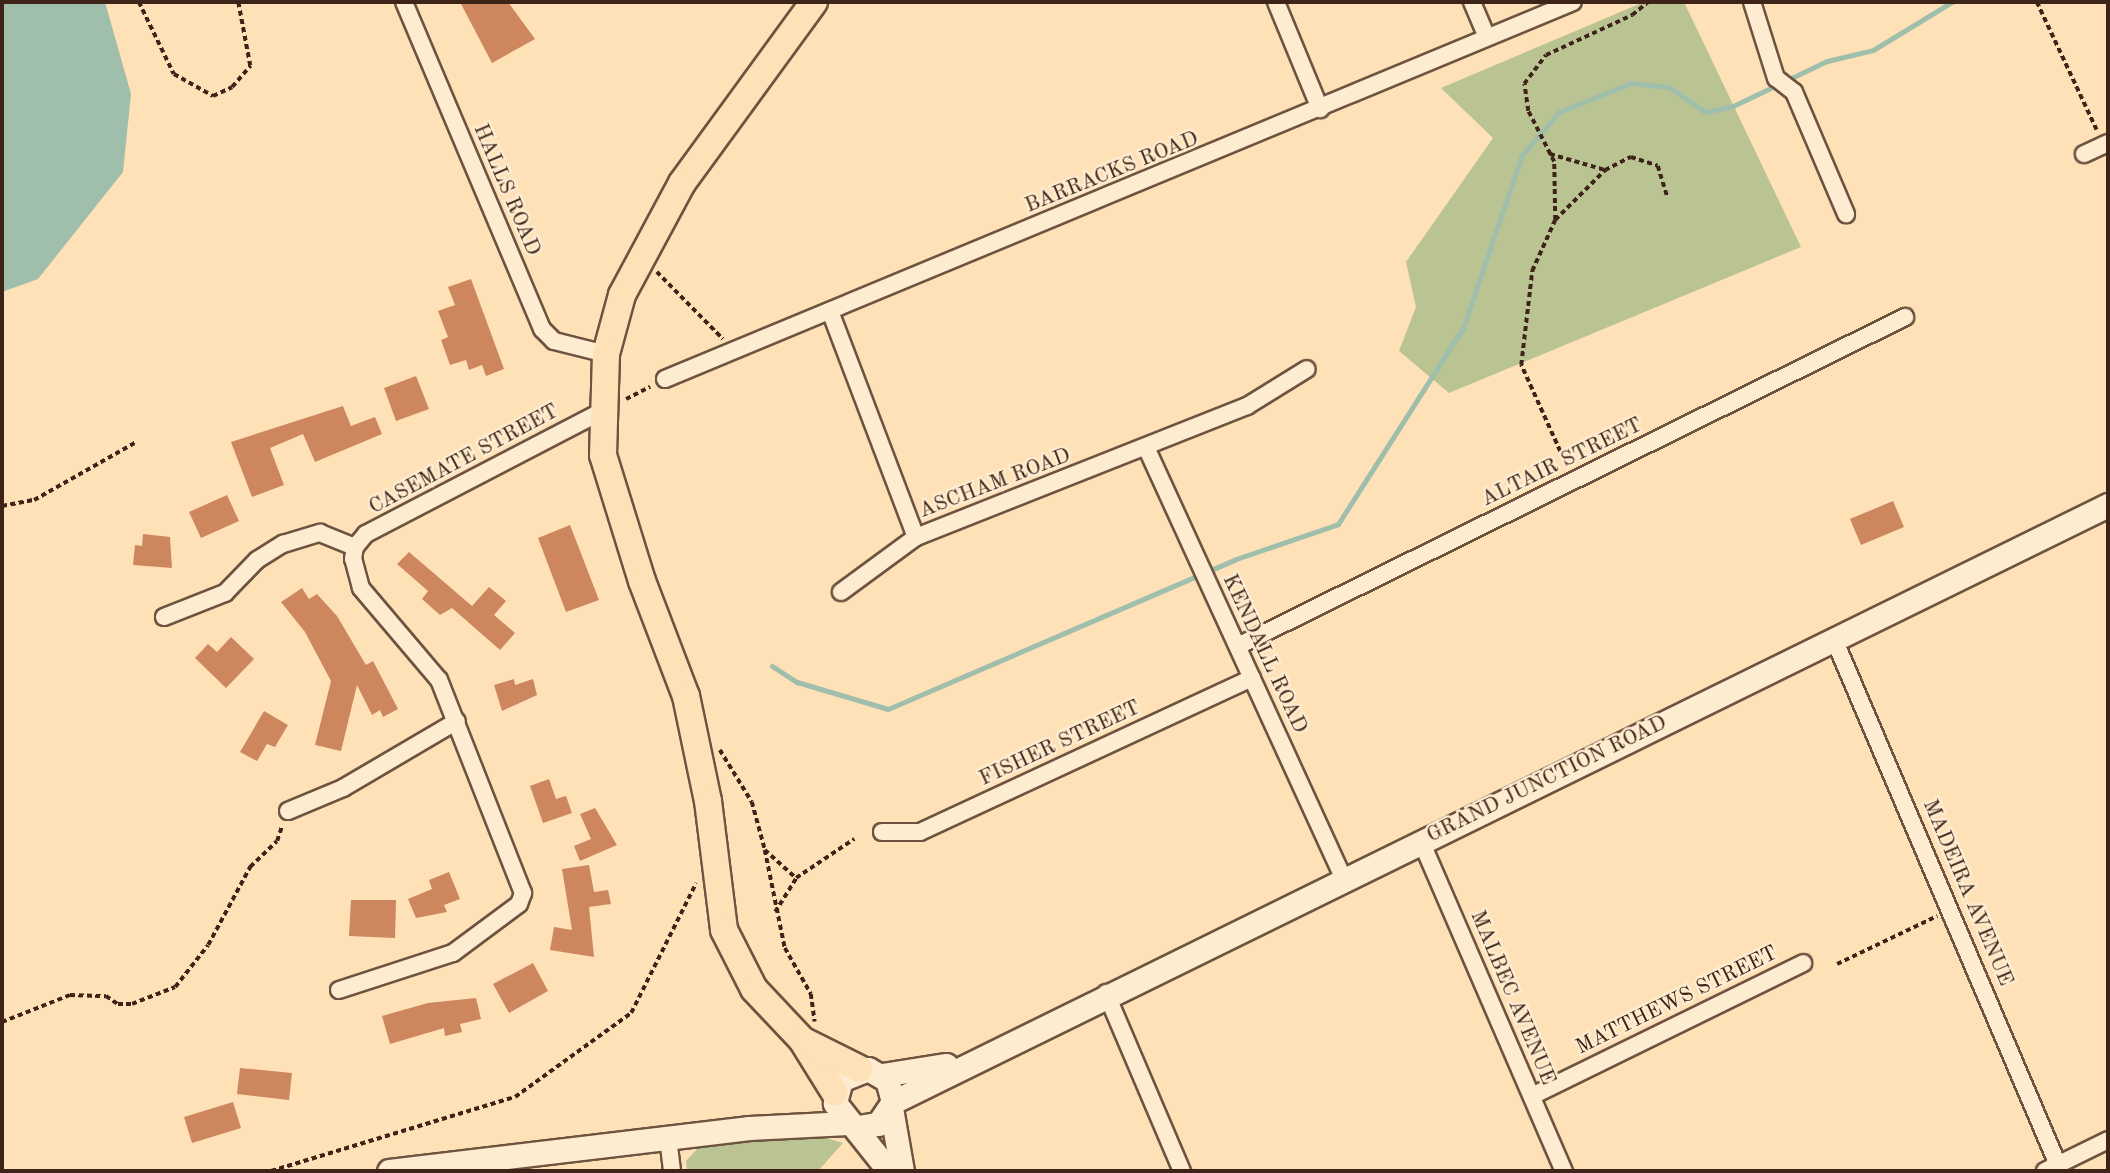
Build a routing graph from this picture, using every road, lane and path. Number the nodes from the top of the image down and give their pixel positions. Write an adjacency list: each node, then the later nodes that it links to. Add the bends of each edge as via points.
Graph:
1 (139, 2): 2 (path, via 174,74 213,96 232,87 250,66)
2 (238, 2)
3 (404, 2): 24 (street, HALLS ROAD, via 542,329 554,341)
4 (814, 2): 20 (main road, via 682,183)
5 (1276, 2): 12 (street)
6 (1472, 2): 11 (street)
7 (1573, 2): 11 (street, BARRACKS ROAD)
8 (1648, 2): 15 (path, via 1632,16 1546,55 1524,84 1534,124)
9 (1752, 2): 18 (street, via 1776,78 1794,92)
10 (2037, 2): 13 (path)
11 (1486, 37): 12 (street, BARRACKS ROAD)
12 (1320, 109): 21 (street, BARRACKS ROAD)
13 (2106, 144): 14 (street)
14 (2084, 153)
15 (1550, 154): 16 (path); 19 (path)
16 (1605, 170): 17 (path, via 1631,157 1658,166); 19 (path)
17 (1667, 197)
18 (1846, 214)
19 (1555, 220): 30 (path, via 1532,271 1521,365)
20 (641, 255): 23 (path); 24 (main road, via 611,326)
21 (831, 311): 23 (street, BARRACKS ROAD); 33 (street, ASCHAM ROAD)
22 (1905, 317): 30 (street, ALTAIR STREET)
23 (734, 351): 26 (street, BARRACKS ROAD)
24 (606, 354): 27 (main road)
25 (1307, 369): 29 (street, ASCHAM ROAD, via 1247,406)
26 (665, 379): 27 (path)
27 (604, 411): 34 (street, CASEMATE STREET, via 366,534); 49 (main road, via 609,487 686,696 708,801)
28 (136, 442): 32 (path, via 34,500)
29 (1146, 447): 33 (street, ASCHAM ROAD); 38 (street, KENDALL ROAD)
30 (1574, 481): 38 (street, ALTAIR STREET)
31 (2108, 505): 37 (main road, GRAND JUNCTION ROAD)
32 (2, 506)
33 (916, 537): 35 (street)
34 (355, 547): 36 (street, via 320,533 283,544 257,560 225,593); 40 (street, via 353,559 361,588 431,667)
35 (841, 592)
36 (164, 617)
37 (1834, 639): 47 (main road, GRAND JUNCTION ROAD); 52 (street, MADEIRA AVENUE)
38 (1238, 646): 39 (street, KENDALL ROAD)
39 (1252, 678): 45 (street, FISHER STREET, via 920,832); 51 (street, KENDALL ROAD)
40 (457, 721): 44 (street, via 343,788); 56 (street, via 521,883 519,904 453,953)
41 (2, 722): 43 (path)
42 (715, 743): 48 (path, via 752,802)
43 (2, 766)
44 (288, 811): 58 (path, via 277,841 250,867 208,945 175,987 132,1004 118,1004 106,996 70,995)
45 (882, 832)
46 (854, 839): 50 (path)
47 (1421, 841): 51 (main road, GRAND JUNCTION ROAD); 63 (street, MALBEC AVENUE)
48 (765, 850): 50 (path); 53 (path)
49 (712, 852): 59 (main road, via 719,910 736,957 764,1002); 70 (path, via 631,1013 526,1089)
50 (796, 878): 53 (path)
51 (1343, 878): 57 (main road, GRAND JUNCTION ROAD)
52 (1951, 909): 55 (path); 69 (street, MADEIRA AVENUE)
53 (775, 913): 59 (path, via 785,948 811,994)
54 (1803, 963): 63 (street, MATTHEWS STREET)
55 (1837, 964)
56 (339, 990)
57 (1106, 993): 60 (main road, GRAND JUNCTION ROAD); 75 (street)
58 (2, 1022)
59 (809, 1034): 61 (main road); 62 (main road)
60 (986, 1055): 61 (main road, GRAND JUNCTION ROAD); 64 (main road, GRAND JUNCTION ROAD)
61 (871, 1072): 62 (main road, via 846,1074); 64 (main road)
62 (834, 1095): 65 (main road); 66 (main road, via 814,1110)
63 (1532, 1096): 76 (street, MALBEC AVENUE)
64 (892, 1105): 65 (main road, via 878,1124); 74 (main road)
65 (853, 1125): 66 (main road); 73 (main road)
66 (749, 1128): 67 (main road)
67 (668, 1138): 71 (main road); 72 (street)
68 (2108, 1140): 69 (street)
69 (2051, 1168)
70 (271, 1171)
71 (389, 1171)
72 (672, 1171)
73 (889, 1171)
74 (902, 1171)
75 (1182, 1171)
76 (1564, 1171)

